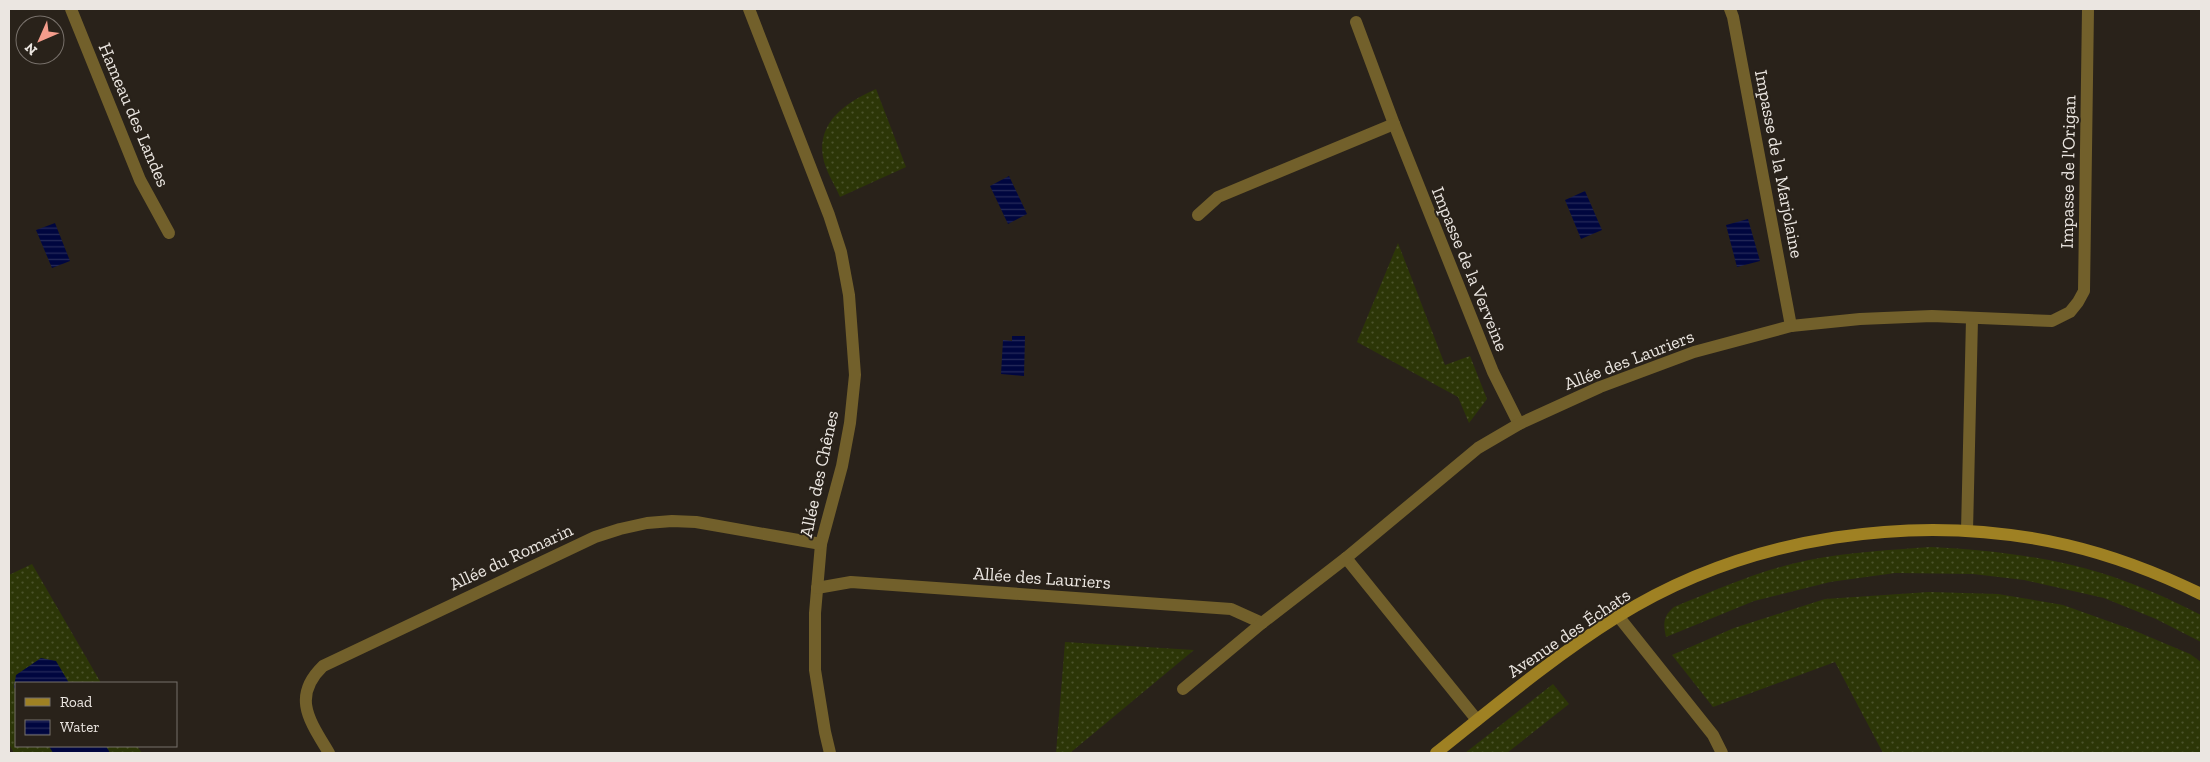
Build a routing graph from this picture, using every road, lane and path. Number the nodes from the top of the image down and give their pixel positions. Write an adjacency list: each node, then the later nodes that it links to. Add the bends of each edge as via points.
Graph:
1 (71, 9): 8 (street, Hameau des Landes, via 140,180)
2 (749, 9): 14 (street, Allée des Chênes, via 823,198 841,252 849,294 855,375 850,422)
3 (1730, 9): 11 (street, Impasse de la Marjolaine)
4 (2088, 9): 10 (street, Impasse de l'Origan, via 2084,291 2070,312)
5 (1356, 22): 6 (street, Impasse de la Verveine)
6 (1394, 124): 7 (street, via 1218,197); 12 (street, Impasse de la Verveine, via 1493,372)
7 (1198, 215)
8 (169, 233)
9 (1972, 319): 10 (street, Allée des Lauriers); 11 (street, Allée des Lauriers, via 1932,316); 13 (street)
10 (2052, 321)
11 (1791, 326): 12 (street, Allée des Lauriers, via 1731,341 1645,369)
12 (1519, 424): 15 (street, Allée des Lauriers, via 1478,448)
13 (1967, 531): 17 (street, Avenue des Échats, via 2017,536 2116,558); 18 (street, Avenue des Échats, via 1910,530 1853,535 1797,545 1699,576)
14 (821, 544): 16 (street, Allée des Chênes); 22 (street, Allée du Romarin, via 720,525 672,521 647,523 595,537 323,666 308,685 305,699 307,713)
15 (1346, 558): 19 (street, Allée des Lauriers); 21 (street)
16 (817, 588): 19 (street, Allée des Lauriers, via 851,582 1231,609); 23 (street, Allée des Chênes, via 815,670)
17 (2201, 594)
18 (1618, 616): 21 (street, Avenue des Échats); 25 (street, via 1713,735)
19 (1262, 623): 20 (street, Allée des Lauriers)
20 (1183, 689)
21 (1477, 720): 24 (street, Avenue des Échats)
22 (329, 753)
23 (830, 753)
24 (1436, 753)
25 (1722, 753)

